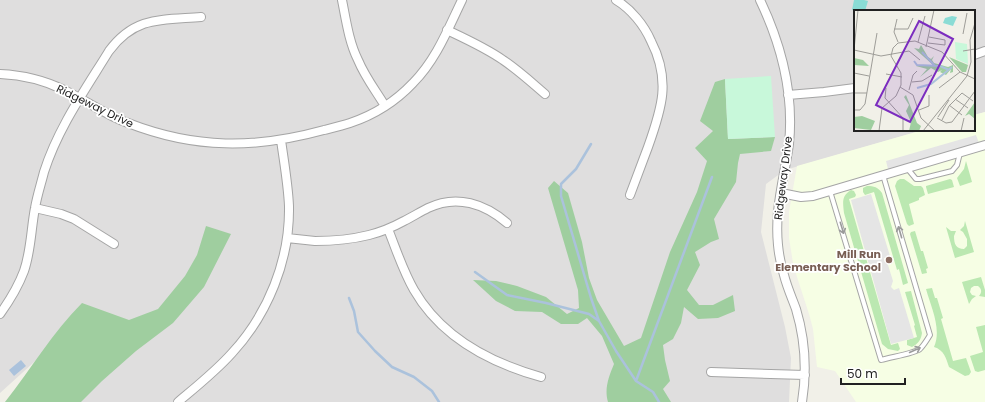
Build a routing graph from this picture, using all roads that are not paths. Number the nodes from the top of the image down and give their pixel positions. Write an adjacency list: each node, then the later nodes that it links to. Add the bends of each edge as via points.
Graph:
1 (342, 0): 14 (street, via 358,60)
2 (462, 0): 6 (street, Ridgeway Drive)
3 (616, 0): 22 (street, via 632,13 648,34 655,48 662,75 661,107)
4 (760, 0): 12 (street, Ridgeway Drive, via 776,36)
5 (201, 17): 13 (street, via 147,22 124,35 109,51)
6 (447, 30): 11 (street, via 502,59); 14 (street, Ridgeway Drive, via 424,71 413,84)
7 (985, 52): 8 (street)
8 (975, 55)
9 (0, 74): 13 (street, Ridgeway Drive, via 46,82)
10 (854, 88): 12 (street)
11 (544, 94)
12 (788, 95): 21 (street, Ridgeway Drive, via 789,142)
13 (80, 99): 15 (street, Ridgeway Drive, via 127,123 177,138 228,144); 23 (street, via 64,124 54,147)
14 (385, 106): 15 (street, Ridgeway Drive, via 350,123)
15 (281, 140): 26 (street, via 288,184)
16 (985, 145): 17 (street)
17 (961, 152): 18 (street); 18 (lane, via 952,171 916,179)
18 (907, 168): 19 (street)
19 (883, 175): 20 (street); 20 (lane, one-way to 19, via 881,360 909,353 918,350 930,335)
20 (830, 191): 21 (street, via 801,197)
21 (781, 192): 30 (street, Ridgeway Drive, via 777,233 779,251 801,331)
22 (630, 195)
23 (35, 208): 27 (street, via 74,219); 28 (street, via 24,270 18,286)
24 (507, 223): 25 (street, via 497,214 476,204 452,202 428,208)
25 (388, 229): 26 (street, via 351,239 315,241); 31 (street, via 411,286 435,319 465,344 486,356)
26 (287, 238): 32 (street, via 276,281 257,321 232,354)
27 (114, 244)
28 (0, 314)
29 (711, 372): 30 (street)
30 (805, 376): 33 (street, Ridgeway Drive)
31 (541, 377)
32 (178, 402)
33 (802, 402)

